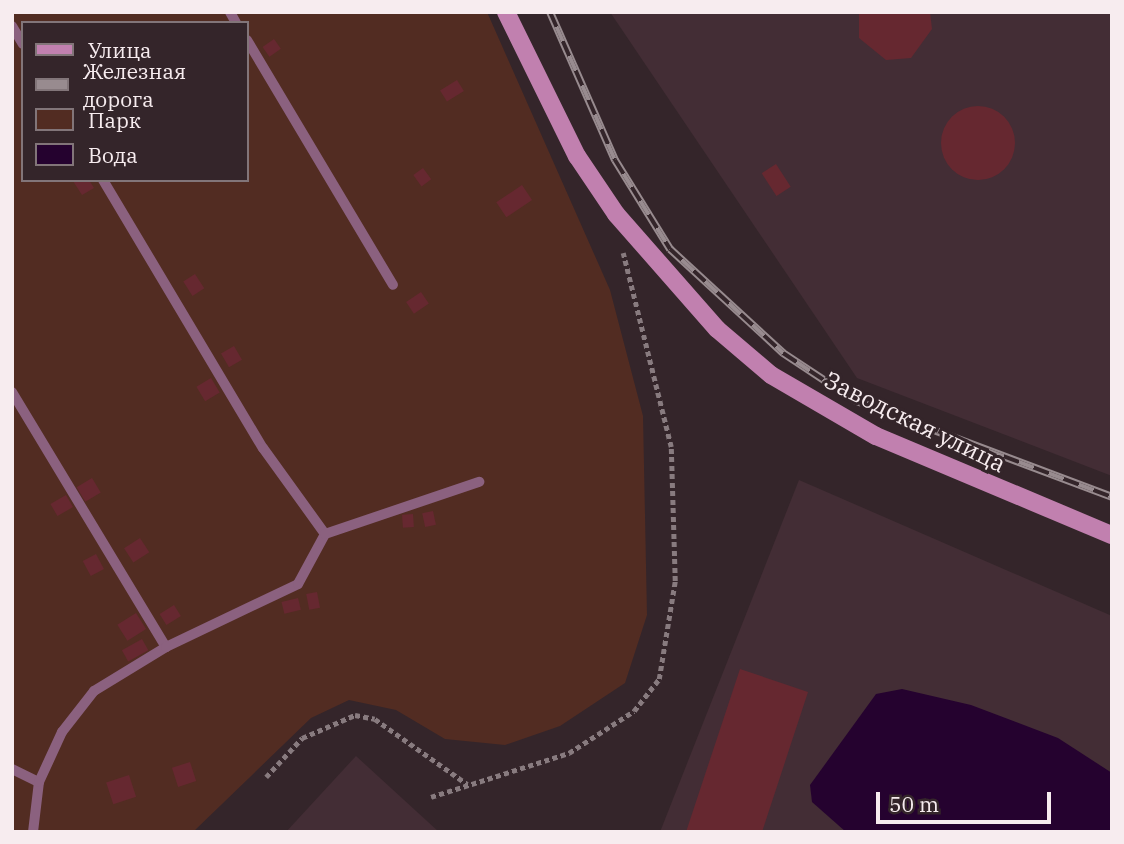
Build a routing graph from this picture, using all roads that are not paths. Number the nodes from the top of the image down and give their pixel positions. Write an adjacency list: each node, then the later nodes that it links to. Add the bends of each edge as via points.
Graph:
1 (506, 12): 8 (street, Заводская улица, via 577,156 616,214 717,329 771,375 876,436)
2 (248, 42): 4 (lane)
3 (104, 182): 7 (lane, via 263,448)
4 (393, 285)
5 (12, 392): 9 (lane)
6 (480, 482): 7 (lane)
7 (325, 534): 9 (lane, via 298,584)
8 (1112, 535)
9 (166, 646): 11 (lane, via 94,691 62,732)
10 (12, 769): 11 (lane)
11 (39, 782): 12 (lane)
12 (33, 832)

